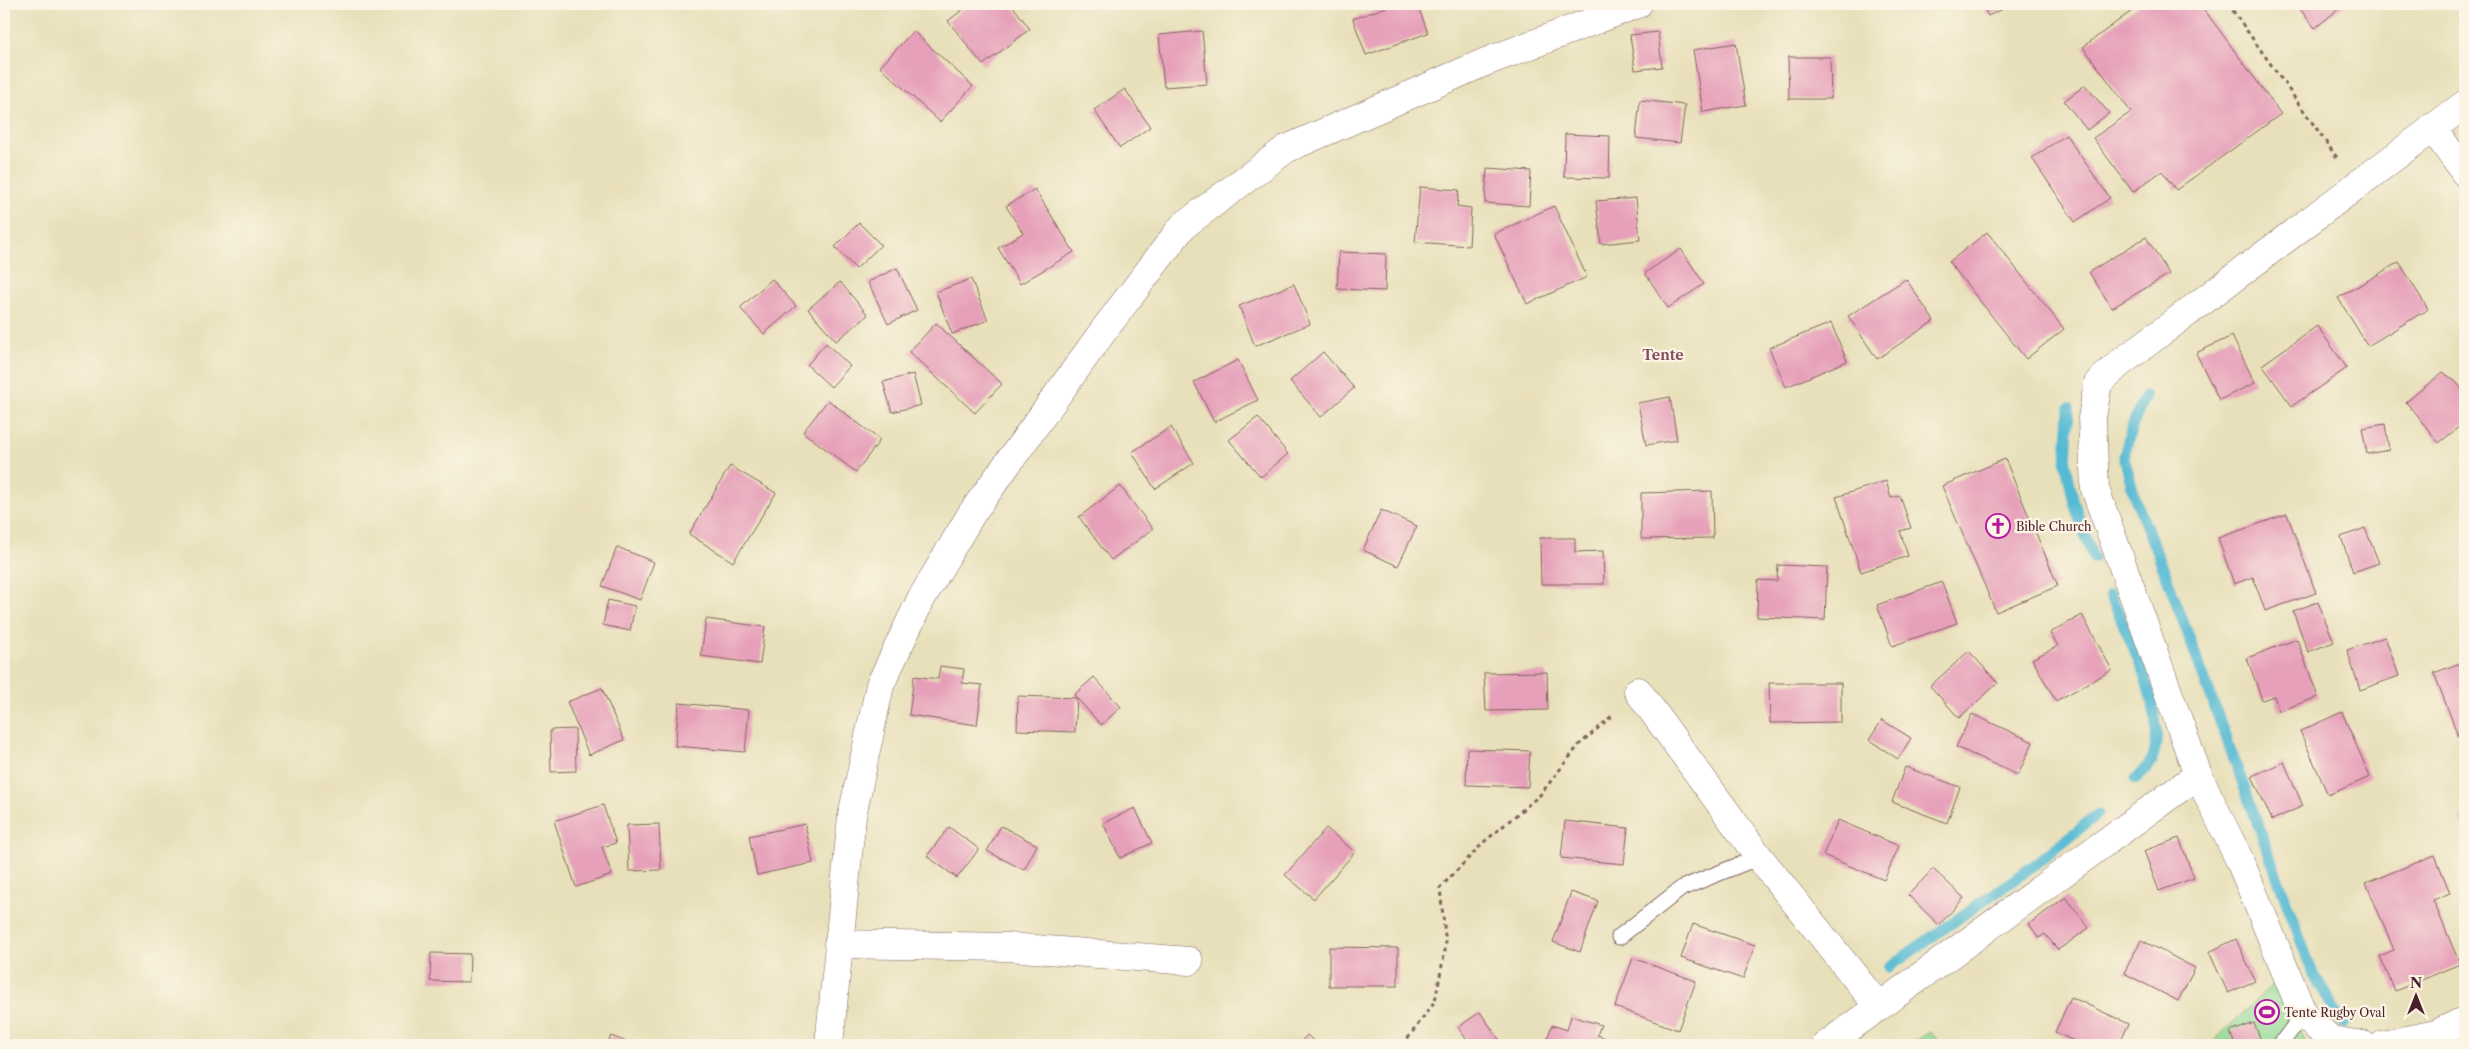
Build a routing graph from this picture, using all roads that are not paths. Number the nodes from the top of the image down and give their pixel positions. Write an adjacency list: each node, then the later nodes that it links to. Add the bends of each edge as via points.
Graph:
1 (1638, 4): 9 (street, via 1483,64 1286,149 1183,226 976,507 920,598 880,685 852,816)
2 (2465, 104): 3 (street)
3 (2432, 128): 4 (street); 6 (street, via 2098,383 2092,418 2095,489)
4 (2465, 173)
5 (1638, 691): 7 (street)
6 (2198, 775): 11 (street); 12 (street, via 2240,861)
7 (1759, 857): 8 (lane, via 1682,888); 11 (street)
8 (1619, 937)
9 (838, 944): 10 (street, via 1008,947); 14 (street)
10 (1189, 961)
11 (1879, 1007): 15 (street)
12 (2303, 1014): 16 (lane); 17 (street, via 2331,1040)
13 (2465, 1020): 18 (street, via 2436,1034)
14 (829, 1045)
15 (1826, 1045)
16 (2280, 1045)
17 (2363, 1045)
18 (2383, 1045)

